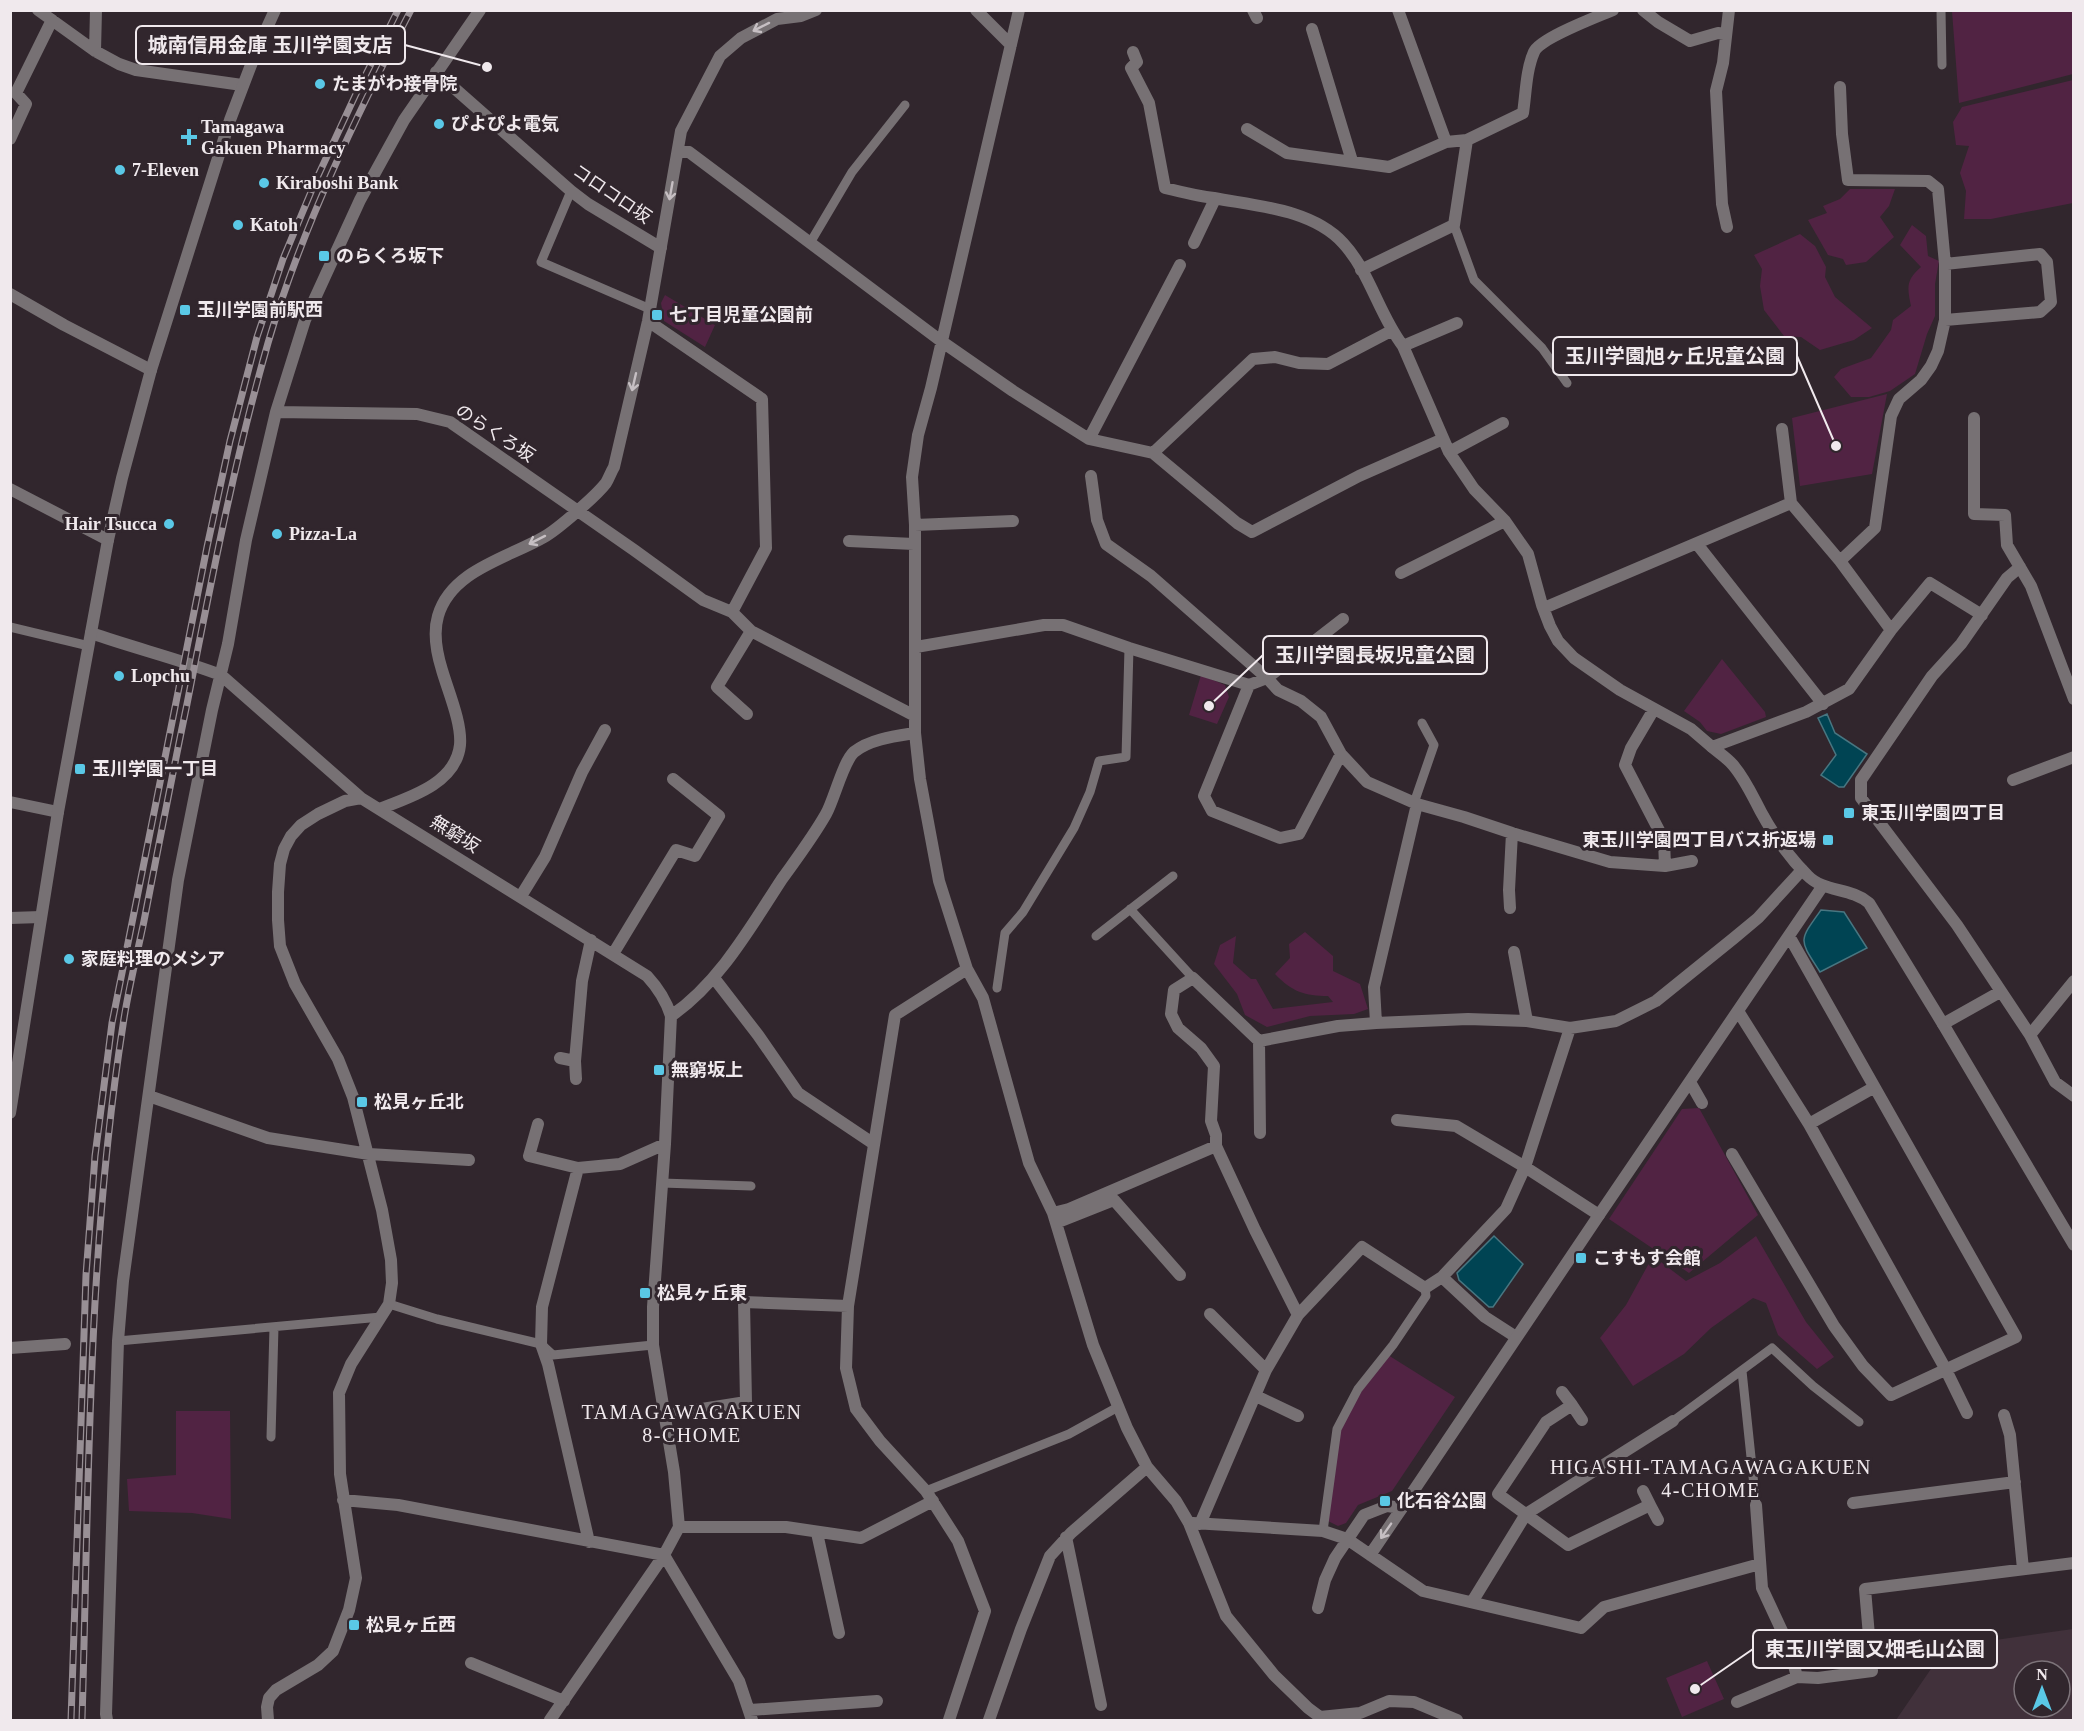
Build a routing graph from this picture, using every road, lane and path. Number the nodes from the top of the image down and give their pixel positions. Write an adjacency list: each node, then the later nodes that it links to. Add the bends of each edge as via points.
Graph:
1 (38, 10): 13 (street)
2 (96, 10): 17 (street)
3 (275, 10): 21 (street)
4 (480, 10): 20 (street)
5 (816, 10): 28 (street, one-way to 28, via 777,19 741,38 720,56 681,131)
6 (976, 10): 16 (street)
7 (1019, 10): 16 (street)
8 (1398, 10): 27 (street)
9 (1613, 10): 26 (street, via 1546,40 1535,49 1523,113)
10 (1643, 10): 15 (street, via 1690,40)
11 (1729, 10): 15 (street)
12 (1941, 10): 19 (lane)
13 (52, 20): 17 (street); 25 (street, via 16,93 26,104)
14 (1312, 29): 29 (street)
15 (1726, 34): 33 (street, via 1716,91 1722,204)
16 (1011, 45): 45 (street)
17 (95, 51): 21 (street, via 136,70)
18 (1133, 52): 31 (street, via 1137,62 1131,68 1149,103 1165,189)
19 (1942, 65)
20 (436, 72): 30 (street, コロコロ坂); 49 (street, via 404,120 360,200 304,320)
21 (242, 85): 47 (street)
22 (1840, 87): 37 (street, via 1848,180 1928,181 1938,189)
23 (905, 105): 34 (lane, via 852,172)
24 (1247, 129): 29 (street, via 1287,153)
25 (10, 139)
26 (1467, 140): 27 (street); 32 (street)
27 (1446, 142): 29 (street, via 1389,167)
28 (678, 150): 34 (street, via 689,152); 36 (street, one-way to 36)
29 (1352, 161)
30 (571, 191): 36 (street, コロコロ坂); 41 (lane, via 541,262)
31 (1215, 199): 35 (street); 39 (street, via 1285,210 1309,220 1343,243)
32 (1454, 225): 39 (street); 48 (lane, via 1474,280 1542,348)
33 (1727, 227)
34 (810, 243): 45 (street)
35 (1194, 243)
36 (661, 248): 41 (street)
37 (1945, 264): 42 (street); 42 (street, via 2040,254 2047,262 2051,302 2040,312)
38 (1180, 265): 53 (street)
39 (1361, 270): 44 (street)
40 (10, 294): 47 (street)
41 (649, 315): 60 (street, one-way to 60, via 614,467 606,483); 72 (street, via 762,399 766,548)
42 (1945, 320): 68 (street, via 1931,366 1922,380 1899,399 1891,416 1875,528)
43 (1457, 323): 46 (street)
44 (1391, 331): 46 (street); 56 (street, via 1328,364 1275,357 1253,359)
45 (941, 341): 53 (street); 63 (street, via 912,477)
46 (1403, 346): 54 (street)
47 (151, 370): 64 (street)
48 (1567, 383)
49 (276, 412): 60 (street, のらくろ坂, via 417,414 450,422); 82 (street, via 246,540)
50 (1974, 418): 69 (street, via 1974,514 2005,515 2007,545)
51 (1503, 423): 55 (street)
52 (1782, 429): 59 (street)
53 (1089, 439): 56 (street)
54 (1443, 439): 55 (street); 56 (street, via 1359,476 1252,532)
55 (1449, 452): 62 (street, via 1474,489)
56 (1153, 453)
57 (1091, 476): 83 (street, via 1097,520 1106,544 1151,576)
58 (10, 489): 64 (street)
59 (1791, 503): 67 (street); 68 (street)
60 (578, 510): 72 (street, のらくろ坂, via 703,600); 101 (street, one-way to 101, via 546,536 468,575 449,593 437,616 436,637 438,657 458,723 460,743 456,761 447,775 433,785)
61 (1013, 521): 63 (street)
62 (1505, 521): 70 (street); 71 (street, via 1527,554)
63 (915, 525): 66 (street)
64 (108, 540): 78 (street)
65 (849, 541): 66 (street)
66 (914, 544): 80 (street)
67 (1697, 544): 71 (street); 86 (street)
68 (1840, 561): 76 (street)
69 (2020, 567): 73 (street, via 2007,578); 85 (street, via 2031,586)
70 (1401, 573)
71 (1544, 608): 87 (street, via 1558,641 1574,658)
72 (732, 612): 77 (street)
73 (1982, 615): 76 (street, via 1930,583); 124 (street, via 1932,676 1861,780 1861,798 1957,925)
74 (1344, 619): 83 (street)
75 (10, 627): 79 (lane)
76 (1892, 630): 86 (street, via 1849,689)
77 (751, 631): 88 (street, via 717,687); 89 (street)
78 (91, 633): 79 (street); 82 (street)
79 (89, 646): 102 (street)
80 (916, 647): 81 (street, via 1063,625); 89 (street)
81 (1129, 648): 84 (street); 123 (lane, via 1126,757 1099,761 1074,828 1023,912 1005,933)
82 (221, 675): 98 (street, 無窮坂); 139 (street, via 178,880)
83 (1267, 678): 84 (street); 94 (street, via 1278,690 1321,717)
84 (1249, 685): 94 (street, via 1204,796 1212,811 1280,838 1299,834)
85 (2073, 699)
86 (1823, 704): 93 (street)
87 (1654, 709): 93 (street, via 1691,729); 105 (street, via 1625,765 1664,840)
88 (747, 714)
89 (915, 717): 92 (street)
90 (1422, 723): 100 (lane, via 1434,745)
91 (605, 730): 109 (street, via 545,857)
92 (915, 733): 119 (street, via 939,881); 120 (street, via 876,742 852,753 826,814)
93 (1712, 747): 106 (street, via 1732,763 1774,834)
94 (1341, 754): 100 (street, via 1367,782)
95 (2073, 757): 97 (street)
96 (673, 779): 118 (street, via 718,816 695,856 676,850)
97 (2013, 780)
98 (361, 798): 101 (street, 無窮坂); 150 (street, via 332,806 291,836 280,864 278,920 280,946 295,984 338,1059)
99 (10, 802): 102 (street)
100 (1415, 804): 103 (street); 128 (street, via 1374,987)
101 (380, 809): 109 (street, 無窮坂)
102 (58, 812): 112 (street)
103 (1512, 833): 105 (street, via 1610,862); 110 (street)
104 (1692, 861): 105 (street)
105 (1665, 866)
106 (1802, 870): 108 (street); 130 (street, via 1758,918 1656,1001 1616,1021)
107 (1173, 876): 111 (lane)
108 (1822, 887): 115 (street); 129 (street, via 1852,893 1869,903)
109 (521, 896): 116 (street, 無窮坂)
110 (1510, 908)
111 (1130, 909): 114 (lane); 121 (lane)
112 (41, 916): 113 (street); 137 (street)
113 (10, 918)
114 (1096, 936)
115 (1789, 936): 125 (street); 138 (street)
116 (591, 940): 118 (street, 無窮坂); 134 (street, via 582,981)
117 (1514, 952): 127 (street)
118 (613, 954): 126 (street, 無窮坂, via 657,986 667,1001)
119 (967, 969): 148 (street, via 895,1015); 158 (street, via 983,998 1029,1163)
120 (714, 978): 126 (street, via 691,1002); 148 (street, via 798,1093)
121 (1193, 978): 132 (street); 149 (street, via 1174,990 1171,1014 1178,1028 1214,1066 1211,1121)
122 (2073, 981): 131 (street)
123 (997, 988)
124 (2000, 992): 129 (street); 131 (street)
125 (1738, 1011): 136 (street); 145 (street)
126 (670, 1016): 147 (street)
127 (1527, 1022): 128 (street, via 1468,1019); 130 (street)
128 (1376, 1023): 132 (street)
129 (1943, 1024): 159 (street)
130 (1570, 1028): 153 (street)
131 (2030, 1035): 140 (street, via 2055,1082)
132 (1259, 1041): 146 (street)
133 (560, 1058): 134 (street)
134 (575, 1061): 135 (street)
135 (576, 1079)
136 (1690, 1082): 141 (street); 157 (street)
137 (13, 1087): 142 (street)
138 (1873, 1088): 145 (street); 175 (street, via 2016,1337)
139 (149, 1096): 150 (street, via 268,1138); 170 (street)
140 (2073, 1096)
141 (1701, 1102)
142 (10, 1113)
143 (1397, 1120): 153 (street, via 1456,1126)
144 (538, 1124): 154 (street, via 529,1156)
145 (1809, 1124): 175 (street)
146 (1260, 1133)
147 (665, 1144): 154 (street, via 620,1164); 155 (street)
148 (874, 1144): 164 (street)
149 (1216, 1146): 158 (street); 166 (street)
150 (369, 1154): 152 (street); 163 (street, via 391,1260)
151 (1732, 1154): 175 (street, via 1834,1326 1863,1366 1892,1395)
152 (469, 1160)
153 (1525, 1167): 157 (street); 161 (street, via 1506,1209)
154 (578, 1168): 172 (street, via 542,1307)
155 (662, 1183): 156 (lane); 173 (street)
156 (751, 1186)
157 (1599, 1215): 169 (street)
158 (1055, 1218): 160 (street, via 1114,1200); 181 (street, via 1093,1345)
159 (2073, 1245)
160 (1180, 1275)
161 (1442, 1277): 162 (street); 169 (street, via 1485,1317)
162 (1425, 1288): 166 (street, via 1362,1247); 203 (lane, via 1426,1296 1358,1389 1337,1430)
163 (389, 1304): 167 (street); 172 (lane)
164 (848, 1306): 183 (street, via 744,1302 747,1402); 193 (street, via 846,1368 856,1409)
165 (1210, 1314): 176 (street)
166 (1298, 1315): 176 (street)
167 (381, 1317): 168 (lane); 194 (street, via 351,1364 339,1393)
168 (274, 1327): 170 (lane); 189 (lane)
169 (1516, 1337): 198 (street)
170 (118, 1341): 223 (street)
171 (65, 1344): 174 (street)
172 (541, 1344): 173 (lane, via 560,1356); 207 (street)
173 (652, 1345): 183 (street)
174 (10, 1348)
175 (1945, 1368): 182 (street)
176 (1266, 1370): 179 (street)
177 (1742, 1371): 187 (lane); 188 (lane, via 1772,1348); 197 (lane)
178 (1562, 1392): 180 (street)
179 (1256, 1396): 185 (street); 201 (street)
180 (1572, 1405): 186 (street); 199 (street, via 1546,1422 1498,1494)
181 (1118, 1407): 190 (street); 193 (lane, via 1069,1434)
182 (1967, 1413)
183 (664, 1415): 202 (street)
184 (2004, 1415): 191 (street)
185 (1298, 1416)
186 (1582, 1420)
187 (1673, 1421): 199 (street)
188 (1859, 1422)
189 (271, 1437)
190 (1147, 1467): 201 (street); 205 (street)
191 (2015, 1482): 195 (street); 212 (street)
192 (1643, 1491): 196 (street)
193 (929, 1496): 204 (street, via 861,1538); 226 (street, via 958,1541 985,1611)
194 (342, 1500): 207 (street, via 398,1504); 224 (street, via 356,1578 350,1610 333,1651 269,1698)
195 (1853, 1503)
196 (1650, 1505): 199 (street, via 1568,1545); 200 (street)
197 (1756, 1505): 211 (street)
198 (1402, 1508): 206 (street, via 1387,1506 1364,1515); 208 (street, one-way to 208)
199 (1526, 1514): 213 (street)
200 (1658, 1520)
201 (1195, 1523): 203 (street); 228 (street, via 1226,1616 1274,1676 1320,1717 1360,1713 1389,1701 1414,1702)
202 (679, 1527): 204 (street, via 786,1527); 209 (street)
203 (1323, 1531): 206 (street)
204 (817, 1533): 215 (street)
205 (1066, 1537): 221 (street); 227 (street, via 1050,1556 1038,1582)
206 (1347, 1539): 208 (street); 214 (street, via 1325,1580)
207 (589, 1542): 209 (street)
208 (1370, 1555): 213 (street, via 1423,1591)
209 (664, 1556): 218 (street); 222 (street, via 739,1681)
210 (2073, 1563): 212 (street)
211 (1760, 1564): 213 (street, via 1604,1607 1581,1628); 217 (street, via 1762,1588)
212 (2023, 1569): 217 (street, via 1865,1589 1872,1671)
213 (1472, 1602)
214 (1318, 1608)
215 (839, 1633)
216 (471, 1663): 218 (street)
217 (1797, 1677): 220 (street)
218 (564, 1701): 225 (street)
219 (877, 1701): 222 (street)
220 (1737, 1702)
221 (1101, 1705)
222 (751, 1715)
223 (107, 1720)
224 (268, 1720)
225 (550, 1720)
226 (949, 1720)
227 (988, 1720)
228 (1457, 1720)

